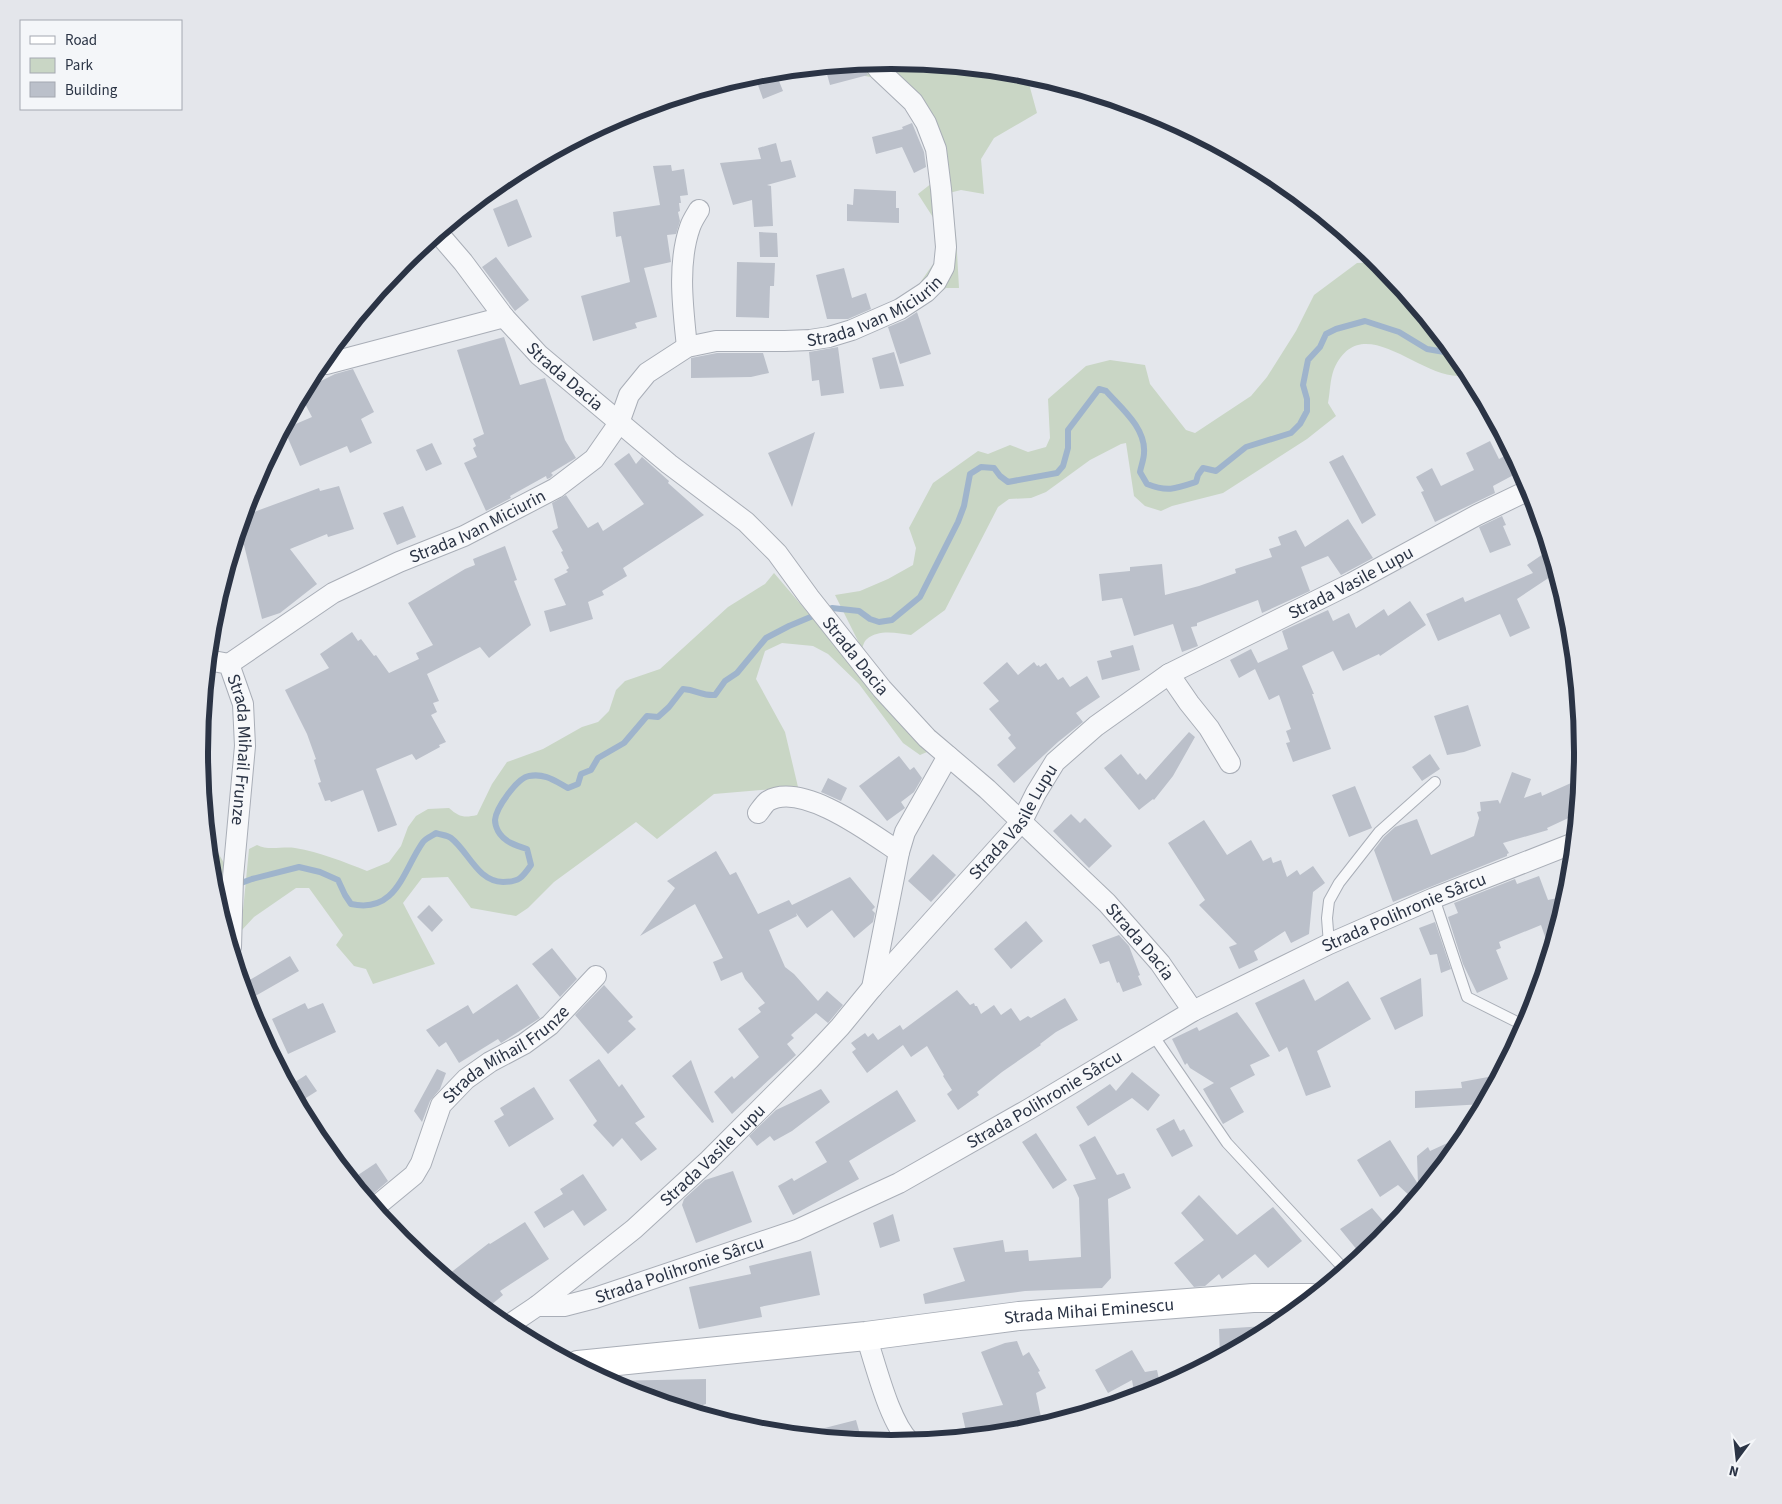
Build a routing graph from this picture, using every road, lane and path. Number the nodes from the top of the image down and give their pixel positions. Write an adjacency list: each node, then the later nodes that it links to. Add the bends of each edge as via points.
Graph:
1 (878, 69): 5 (street, Strada Ivan Miciurin, via 913,102 936,149 946,247 944,267 936,282 900,310 829,337 716,341)
2 (699, 210): 5 (street, via 690,226 683,261)
3 (442, 237): 4 (street, Strada Dacia)
4 (504, 317): 6 (street); 7 (street, Strada Dacia, via 539,355)
5 (687, 346): 7 (street, Strada Ivan Miciurin, via 647,373 629,395)
6 (329, 363)
7 (619, 423): 10 (street, Strada Ivan Miciurin, via 594,459 556,488 464,536 333,593); 12 (street, Strada Dacia, via 746,522 777,552 882,689)
8 (1523, 493): 11 (street, Strada Vasile Lupu)
9 (214, 661): 10 (street, Strada Mihail Frunze)
10 (229, 664): 20 (street, Strada Mihail Frunze, via 244,704 245,746)
11 (1169, 674): 13 (street); 16 (street, Strada Vasile Lupu, via 1096,726 1055,762)
12 (948, 756): 16 (street, Strada Dacia); 18 (street, Strada Vasile Lupu, via 905,832)
13 (1230, 763)
14 (1435, 782): 21 (lane, via 1379,832 1339,883 1329,901)
15 (758, 813): 18 (street, via 768,801 786,796 808,801 856,823)
16 (1022, 821): 23 (street, Strada Vasile Lupu); 24 (street, Strada Dacia, via 1114,911 1160,963)
17 (1567, 847): 19 (street, Strada Polihronie Sârcu)
18 (899, 852): 23 (street, Strada Vasile Lupu)
19 (1434, 898): 21 (street, Strada Polihronie Sârcu); 25 (lane, via 1467,997)
20 (231, 930)
21 (1329, 944): 24 (street, Strada Polihronie Sârcu)
22 (596, 976): 27 (street, Strada Mihail Frunze, via 550,1025 466,1079 441,1105 414,1175)
23 (872, 988): 30 (street, Strada Vasile Lupu, via 810,1060 709,1160 634,1229)
24 (1193, 1011): 26 (street, Strada Polihronie Sârcu)
25 (1518, 1022)
26 (1153, 1035): 28 (lane, via 1227,1144); 30 (street, Strada Polihronie Sârcu, via 899,1183 797,1230 595,1298 564,1306)
27 (379, 1204)
28 (1341, 1266)
29 (1301, 1298): 32 (main road, Strada Mihai Eminescu, via 1253,1298 1019,1316)
30 (537, 1306): 31 (street)
31 (514, 1322)
32 (866, 1336): 33 (main road, Strada Mihai Eminescu); 34 (street, via 890,1409)
33 (587, 1364)
34 (904, 1435)

